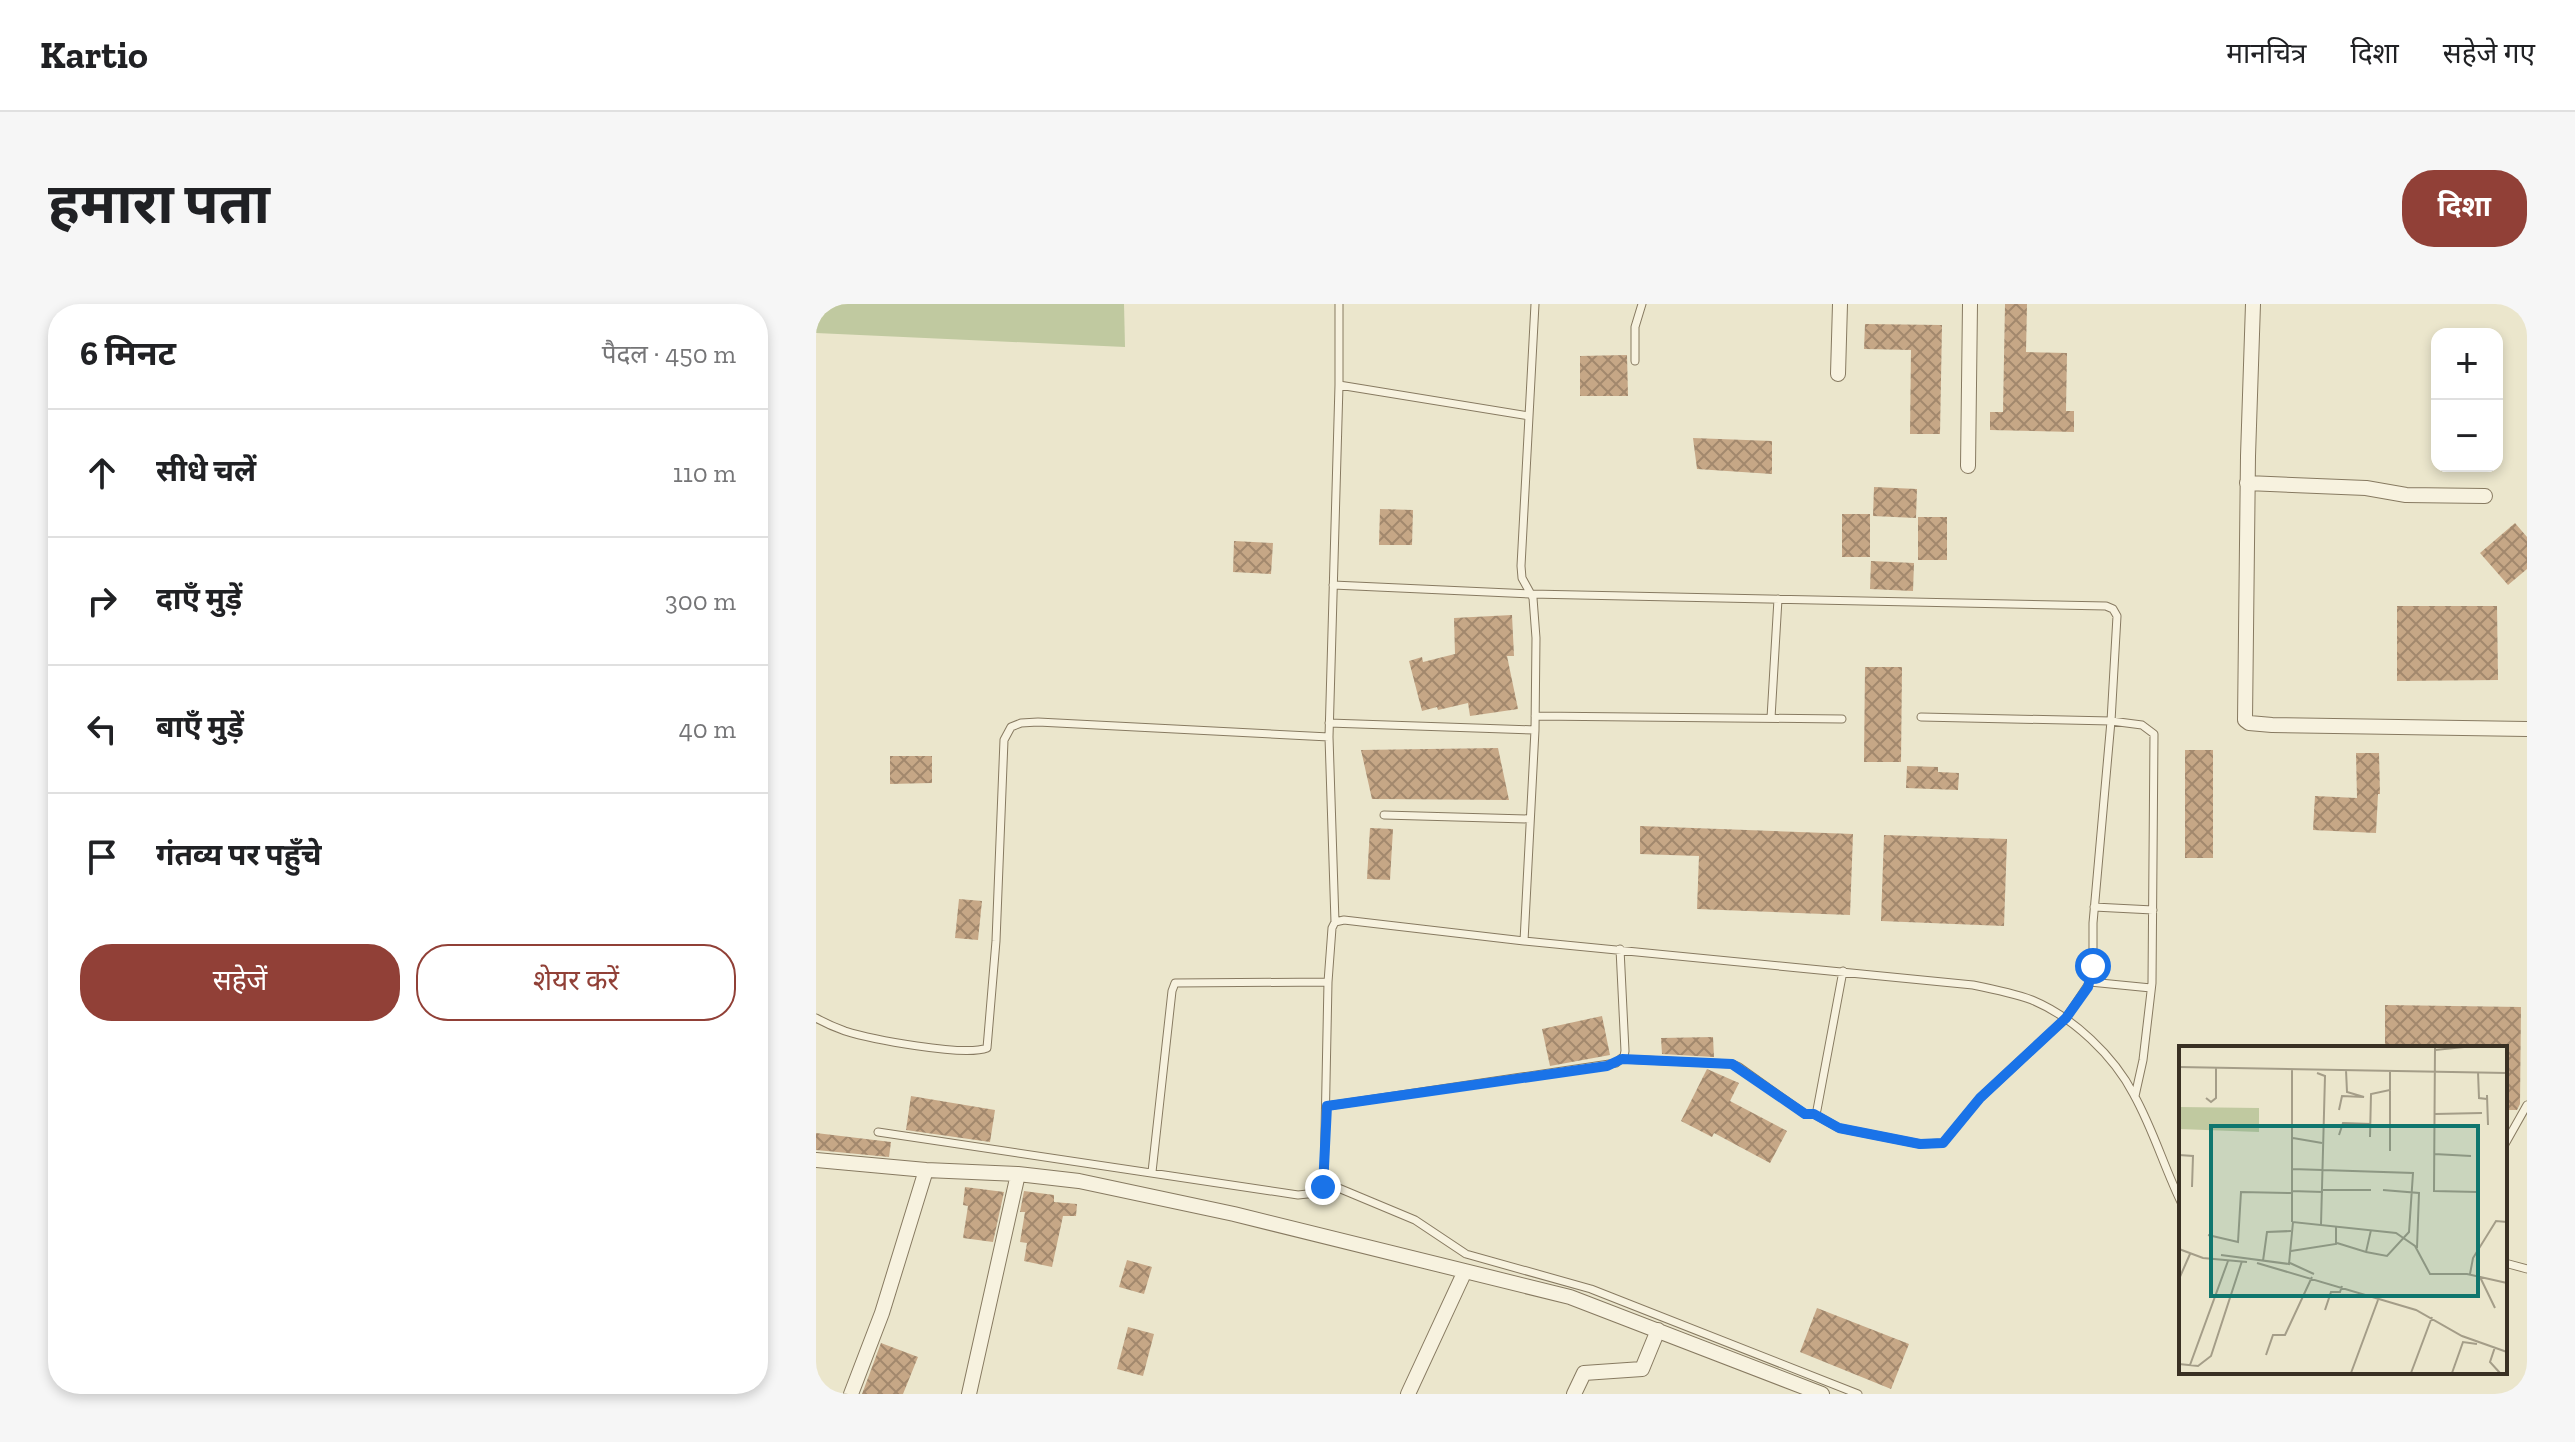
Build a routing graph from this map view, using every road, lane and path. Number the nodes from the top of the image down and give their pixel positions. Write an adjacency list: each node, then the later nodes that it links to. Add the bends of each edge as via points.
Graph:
1 (1339, 304): 9 (lane)
2 (1535, 304): 10 (lane)
3 (1642, 304): 7 (lane, via 1635,327)
4 (1840, 304): 8 (street)
5 (1970, 304): 11 (street)
6 (2253, 304): 12 (street)
7 (1635, 361)
8 (1838, 374)
9 (1339, 385): 10 (lane); 14 (lane)
10 (1529, 416): 15 (lane, via 1521,575)
11 (1968, 466)
12 (2247, 483): 13 (street); 23 (street, via 2245,720 2272,725)
13 (2485, 496)
14 (1333, 585): 15 (lane); 22 (lane)
15 (1531, 594): 16 (lane); 17 (lane)
16 (1778, 599): 19 (lane); 21 (lane, via 2106,606 2117,616)
17 (1535, 716): 19 (lane); 24 (lane)
18 (1921, 717): 21 (lane)
19 (1771, 718): 20 (lane)
20 (1842, 719)
21 (2111, 721): 28 (lane); 29 (lane, via 2142,725 2155,737)
22 (1329, 723): 24 (lane); 25 (lane)
23 (2527, 729)
24 (1535, 730): 27 (lane)
25 (1329, 737): 30 (lane); 37 (lane, via 1038,722 1011,727 1004,740 987,1048 968,1051 873,1037)
26 (1384, 815): 27 (lane)
27 (1530, 819): 31 (lane)
28 (2094, 907): 29 (lane); 35 (lane)
29 (2153, 910): 36 (lane)
30 (1335, 922): 31 (lane); 34 (lane)
31 (1524, 941): 32 (lane)
32 (1620, 949): 33 (lane); 39 (lane)
33 (1843, 971): 38 (lane, via 2003,991); 43 (lane)
34 (1328, 982): 42 (lane); 48 (lane, via 1175,983)
35 (2090, 982): 36 (lane); 38 (lane)
36 (2151, 988): 40 (lane)
37 (816, 1018)
38 (2066, 1018): 40 (lane, via 2102,1052); 43 (lane, via 1939,1144 1839,1128)
39 (1622, 1059): 42 (lane, via 1607,1066); 43 (lane, via 1732,1064 1805,1114)
40 (2135, 1096): 51 (lane)
41 (2527, 1105): 45 (lane)
42 (1327, 1106): 50 (lane)
43 (1814, 1114)
44 (878, 1132): 48 (lane)
45 (2507, 1140)
46 (816, 1160): 47 (street)
47 (926, 1170): 49 (street); 56 (street)
48 (1152, 1172): 50 (lane, via 1298,1195 1317,1193)
49 (1018, 1174): 54 (street, via 1156,1196); 57 (street)
50 (1324, 1182): 61 (lane, via 1415,1220 1466,1254 1591,1289)
51 (2179, 1197)
52 (2507, 1264): 53 (lane)
53 (2527, 1269)
54 (1465, 1271): 55 (street, via 1570,1297); 58 (street)
55 (1658, 1330): 59 (street, via 1642,1369 1584,1373); 60 (street)
56 (851, 1394)
57 (969, 1394)
58 (1408, 1394)
59 (1574, 1394)
60 (1822, 1394)
61 (1858, 1394)

